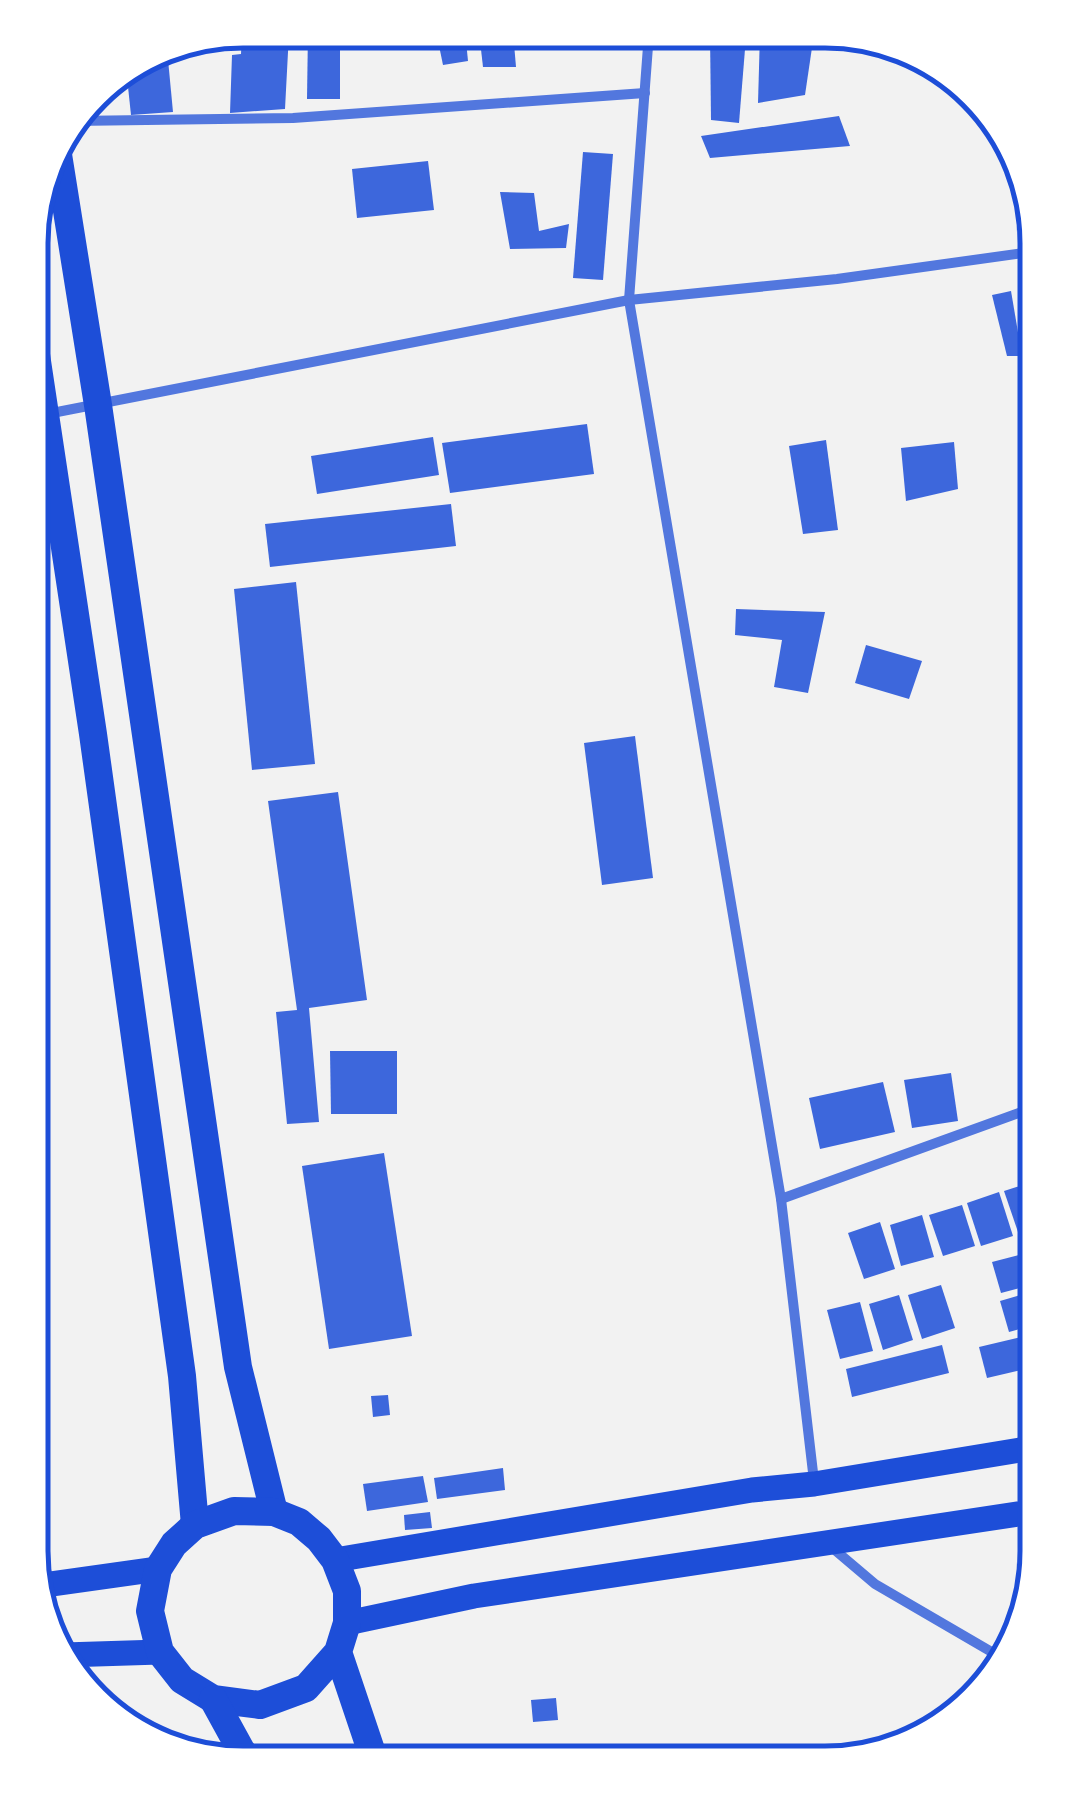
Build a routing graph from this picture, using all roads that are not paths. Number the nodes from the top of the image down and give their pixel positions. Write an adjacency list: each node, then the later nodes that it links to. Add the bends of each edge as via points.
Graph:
1 (648, 48): 2 (street)
2 (645, 93): 3 (street, via 292,118); 6 (street)
3 (91, 121)
4 (61, 172): 7 (highway)
5 (1021, 253): 6 (street)
6 (629, 300): 7 (street); 11 (street)
7 (98, 405): 8 (street); 14 (highway, via 238,1367)
8 (48, 414)
9 (48, 478): 16 (highway, via 93,734 182,1376)
10 (1020, 1112): 11 (street)
11 (781, 1200): 13 (street)
12 (1020, 1450): 13 (main road)
13 (814, 1484): 18 (main road)
14 (274, 1512): 16 (highway, via 234,1510); 18 (highway, via 299,1522)
15 (1020, 1514): 17 (main road)
16 (195, 1524): 19 (highway)
17 (825, 1542): 21 (main road, via 474,1596); 24 (street, via 875,1584)
18 (335, 1560): 21 (highway, via 346,1591)
19 (158, 1568): 20 (main road); 22 (highway, via 150,1611)
20 (50, 1584)
21 (347, 1623): 23 (highway)
22 (160, 1652): 25 (main road); 26 (highway, via 182,1680)
23 (338, 1652): 26 (highway, via 306,1688 260,1705); 28 (highway)
24 (992, 1652)
25 (78, 1655)
26 (213, 1699): 27 (highway)
27 (239, 1746)
28 (370, 1746)

